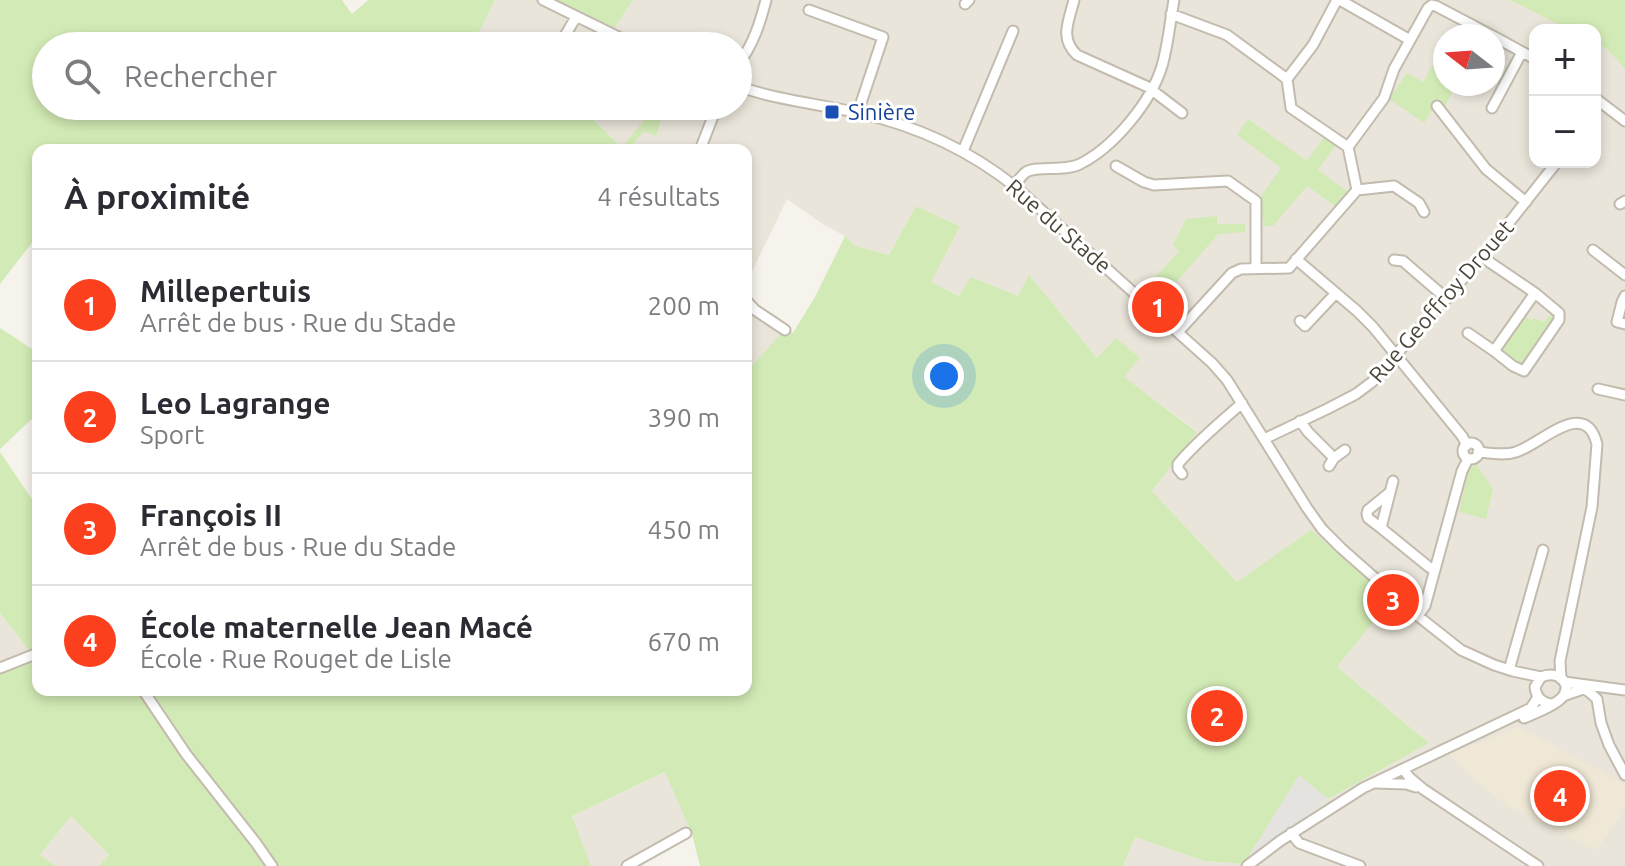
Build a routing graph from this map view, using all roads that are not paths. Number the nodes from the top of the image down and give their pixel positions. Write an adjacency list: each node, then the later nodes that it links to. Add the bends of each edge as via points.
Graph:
1 (543, 0): 8 (street)
2 (766, 0): 14 (street)
3 (1074, 0): 20 (street, via 1066,34 1070,48)
4 (1174, 0): 7 (street)
5 (1339, 0): 13 (street); 18 (street)
6 (809, 10): 24 (street, via 885,32)
7 (1171, 14): 18 (street, via 1227,35); 20 (street, via 1162,65)
8 (576, 17): 11 (street); 12 (street)
9 (1469, 24): 13 (street, via 1432,5)
10 (1013, 31): 30 (street)
11 (567, 32)
12 (608, 32)
13 (1410, 40): 29 (street, via 1384,98)
14 (752, 43)
15 (1505, 43): 16 (street)
16 (1522, 52): 17 (street); 23 (street)
17 (1529, 56)
18 (1287, 79): 29 (street, via 1291,108)
19 (752, 89): 24 (street, Rue du Stade)
20 (1151, 91): 25 (street); 33 (street, via 1097,152 1078,165 1030,170)
21 (1601, 103): 27 (street)
22 (1437, 106): 35 (street, via 1486,169)
23 (1492, 108)
24 (858, 112): 30 (street, Rue du Stade, via 914,128)
25 (1182, 113)
26 (712, 120): 28 (street)
27 (1625, 121)
28 (702, 144)
29 (1348, 147): 34 (street)
30 (963, 151): 33 (street, Rue du Stade)
31 (1116, 166): 41 (street, via 1154,185 1228,181 1256,201)
32 (1552, 168): 35 (street, Rue Geoffroy Drouet)
33 (1014, 185): 51 (street, Rue du Stade)
34 (1357, 190): 36 (street, via 1394,186); 39 (street)
35 (1526, 202): 38 (street, Rue Geoffroy Drouet)
36 (1424, 212)
37 (1593, 250): 42 (street)
38 (1482, 257): 44 (street); 46 (street, Rue Geoffroy Drouet)
39 (1296, 259): 41 (street, via 1289,268); 43 (street)
40 (1394, 260): 46 (street, via 1403,261)
41 (1256, 268): 51 (street, via 1232,273)
42 (1625, 275)
43 (1336, 293): 48 (street, via 1305,326); 54 (street)
44 (1535, 293): 53 (street); 53 (street, via 1559,313 1559,320 1524,371)
45 (1625, 296): 49 (street)
46 (1447, 299): 54 (street, Rue Geoffroy Drouet)
47 (752, 307): 50 (street)
48 (1300, 321)
49 (1621, 323)
50 (785, 330)
51 (1178, 332): 57 (street, Rue du Stade, via 1227,380)
52 (1468, 333): 53 (street)
53 (1494, 351)
54 (1396, 357): 58 (street, Rue Geoffroy Drouet, via 1366,387); 60 (street)
55 (1598, 389): 56 (street)
56 (1625, 395)
57 (1242, 403): 59 (street, Rue du Stade); 64 (street, via 1178,464)
58 (1300, 421): 59 (street, Rue Geoffroy Drouet); 61 (street, via 1332,462)
59 (1264, 439): 70 (street, Rue du Stade, via 1322,529)
60 (1467, 445): 62 (street, via 1474,444); 63 (street, via 1463,451)
61 (1345, 450)
62 (1478, 452): 63 (street); 72 (street, via 1519,452 1567,424 1582,424 1595,436 1592,507)
63 (1468, 459): 69 (street)
64 (1182, 474)
65 (1393, 481): 66 (street)
66 (1389, 493): 67 (street); 67 (street, via 1367,514)
67 (1381, 528): 69 (street)
68 (1543, 550): 74 (street)
69 (1435, 570): 70 (street)
70 (1418, 616): 74 (street, Rue du Stade, via 1461,650)
71 (32, 655): 73 (street)
72 (1560, 661): 75 (street); 76 (street)
73 (2, 663)
74 (1511, 671): 75 (street, Rue du Stade); 78 (street, Rue du Stade)
75 (1546, 675): 76 (street); 78 (street)
76 (1562, 680): 77 (street); 80 (street)
77 (1622, 687): 81 (street)
78 (1537, 692): 82 (street, via 1541,701); 83 (street, via 1531,708)
79 (147, 696): 91 (street)
80 (1563, 696): 81 (street, via 1583,689); 82 (street)
81 (1597, 699): 85 (street, via 1609,745)
82 (1551, 704): 83 (street)
83 (1406, 767): 84 (street); 88 (street)
84 (1393, 773): 86 (street); 87 (street)
85 (1625, 775)
86 (1373, 783): 87 (street); 90 (street)
87 (1400, 784): 88 (street)
88 (1423, 789): 95 (street)
89 (686, 833): 92 (street)
90 (1291, 833): 93 (street); 94 (street, via 1299,843)
91 (272, 866)
92 (627, 866)
93 (1247, 866)
94 (1360, 866)
95 (1538, 866)

